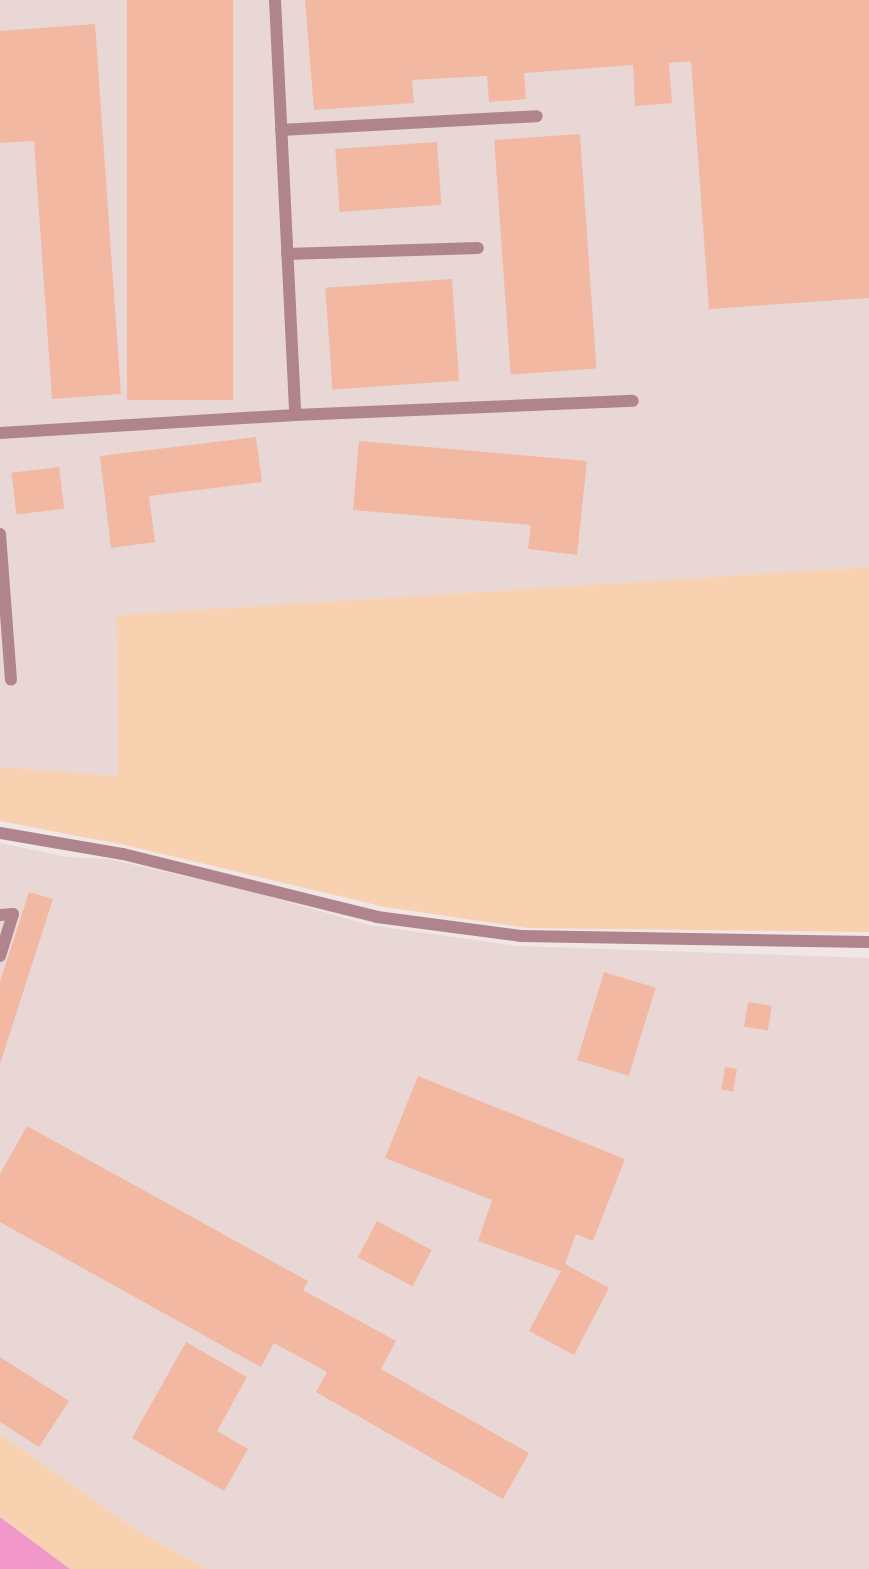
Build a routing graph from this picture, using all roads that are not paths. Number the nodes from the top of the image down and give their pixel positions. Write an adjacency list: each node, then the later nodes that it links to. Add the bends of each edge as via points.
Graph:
1 (275, 0): 3 (lane)
2 (537, 116): 3 (lane)
3 (281, 130): 5 (lane)
4 (478, 248): 5 (lane)
5 (287, 254): 7 (lane)
6 (633, 401): 7 (lane)
7 (295, 415): 8 (lane)
8 (0, 433)
9 (0, 534): 10 (lane)
10 (11, 680)
11 (0, 833): 13 (lane, via 123,854 377,917 510,934)
12 (0, 915): 14 (lane, via 13,914)
13 (869, 942)
14 (0, 956)

